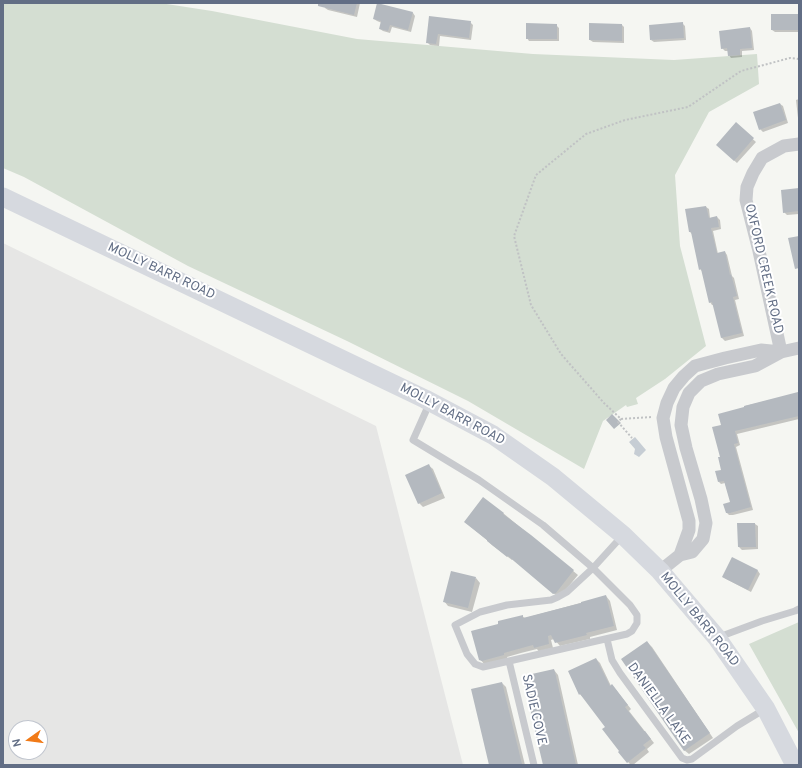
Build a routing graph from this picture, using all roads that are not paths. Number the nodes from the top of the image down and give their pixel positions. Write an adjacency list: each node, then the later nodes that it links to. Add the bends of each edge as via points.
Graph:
1 (799, 144): 4 (street, OXFORD CREEK ROAD, via 784,146 762,158 747,187 746,200)
2 (3, 197): 5 (main road, MOLLY BARR ROAD)
3 (799, 348): 4 (street, OXFORD CREEK ROAD)
4 (781, 352): 6 (street, OXFORD CREEK ROAD, via 755,366 718,374 701,381 689,393 683,407); 6 (street, OXFORD CREEK ROAD, via 761,350 695,366 674,388 667,403)
5 (430, 402): 7 (main road, MOLLY BARR ROAD, via 493,435 553,477); 8 (lane, via 413,440 479,480 543,525)
6 (671, 423): 9 (street, OXFORD CREEK ROAD, via 686,448 706,523 703,539 692,552 680,554)
7 (623, 535): 8 (lane); 9 (main road, MOLLY BARR ROAD)
8 (593, 568): 12 (lane, via 637,615 637,623 632,631); 13 (lane, via 567,592 551,600 499,607 480,612 455,625 467,654 475,664 483,667)
9 (660, 571): 11 (main road, MOLLY BARR ROAD)
10 (799, 609): 11 (lane)
11 (716, 638): 14 (main road, MOLLY BARR ROAD)
12 (607, 639): 13 (lane); 14 (lane, DANIELLA LAKE, via 612,660 620,673 682,758 692,759 737,726)
13 (509, 661): 15 (lane, SADIE COVE)
14 (766, 709): 16 (main road, MOLLY BARR ROAD)
15 (534, 765)
16 (795, 765)

